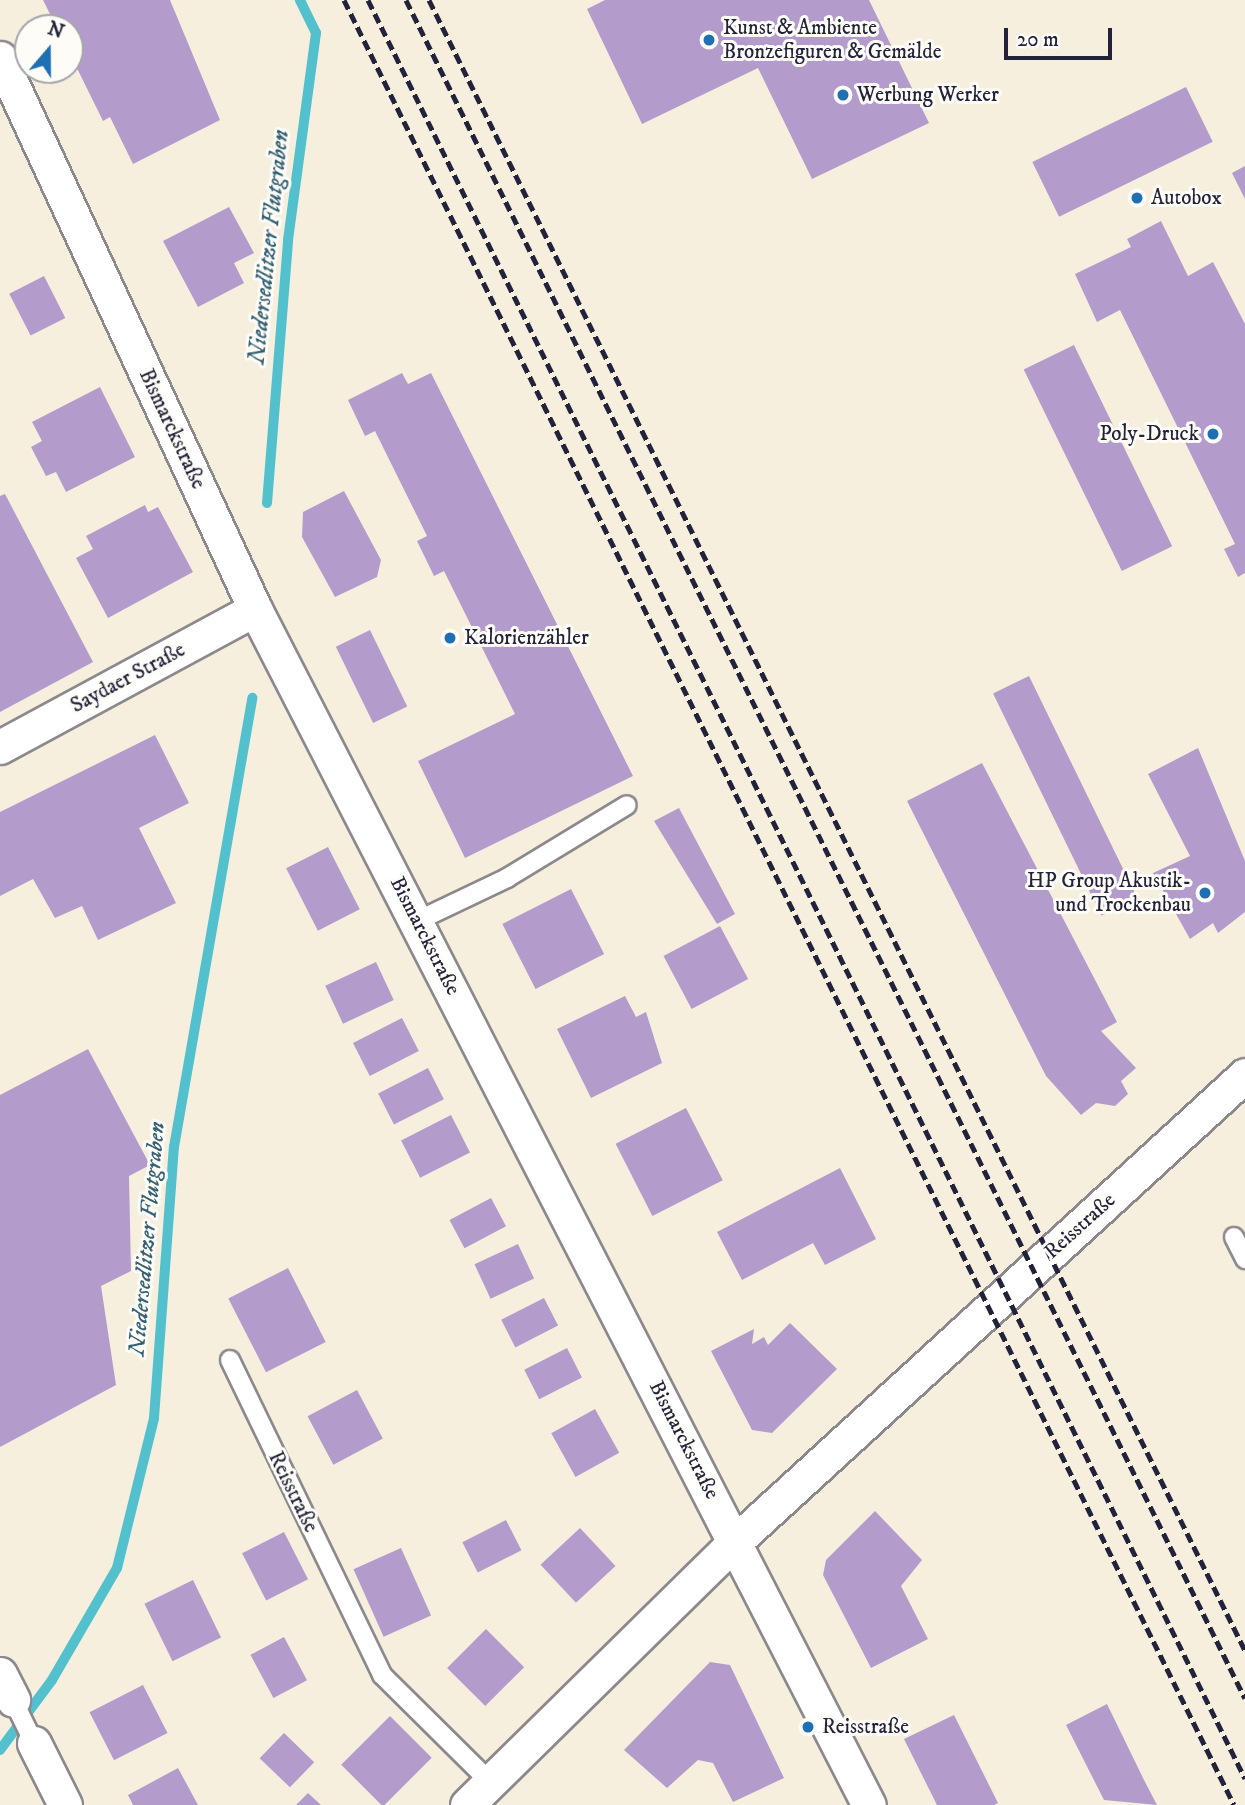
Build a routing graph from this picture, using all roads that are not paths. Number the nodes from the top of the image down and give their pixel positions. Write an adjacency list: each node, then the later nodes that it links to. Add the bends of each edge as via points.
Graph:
1 (0, 58): 2 (street, Bismarckstraße)
2 (255, 609): 3 (street, Saydaer Straße); 5 (street, Bismarckstraße)
3 (0, 747)
4 (627, 805): 5 (lane, via 507,878)
5 (417, 921): 10 (street, Bismarckstraße)
6 (1245, 1075): 10 (street, Reisstraße)
7 (1234, 1237): 8 (lane)
8 (1245, 1259)
9 (230, 1360): 13 (lane, Reisstraße, via 382,1675)
10 (736, 1541): 13 (street, Reisstraße); 15 (street, Bismarckstraße)
11 (7, 1687): 12 (lane)
12 (34, 1743): 14 (street)
13 (478, 1794)
14 (65, 1805)
15 (869, 1805)

